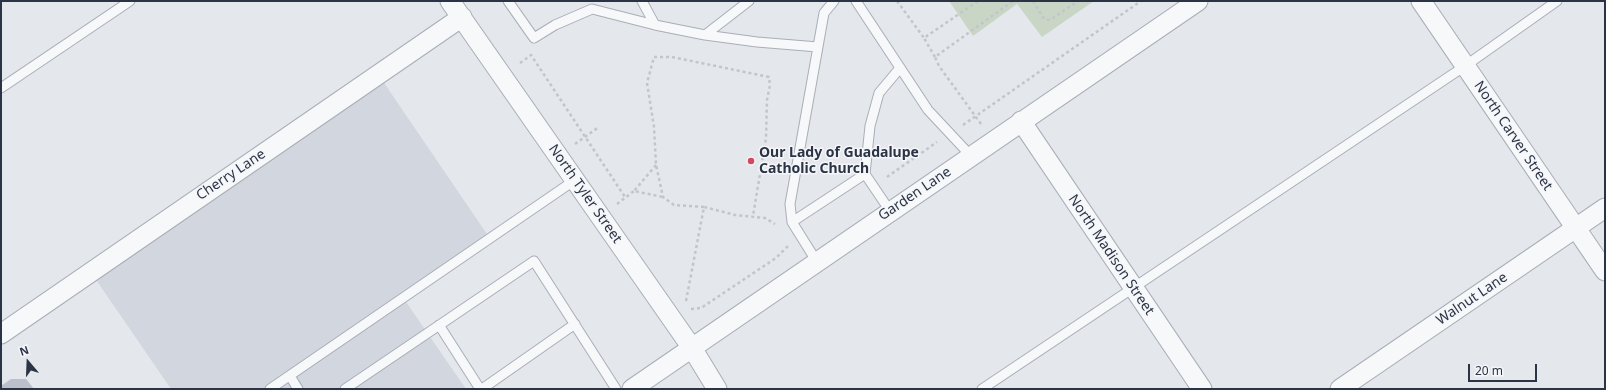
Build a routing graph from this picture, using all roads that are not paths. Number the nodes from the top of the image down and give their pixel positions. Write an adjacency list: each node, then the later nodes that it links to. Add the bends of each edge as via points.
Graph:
1 (130, 1): 17 (lane)
2 (450, 1): 11 (street, North Tyler Street)
3 (508, 1): 12 (lane, via 534,38 555,25 592,9)
4 (642, 1): 12 (lane)
5 (749, 1): 13 (lane)
6 (834, 1): 14 (lane, via 824,13)
7 (856, 1): 16 (lane)
8 (1198, 1): 18 (street, Garden Lane)
9 (1421, 1): 15 (street, North Carver Street)
10 (1557, 1): 15 (lane)
11 (462, 17): 21 (street, North Tyler Street); 31 (street, Cherry Lane)
12 (655, 25): 13 (lane)
13 (705, 35): 14 (lane)
14 (818, 47): 24 (lane, via 790,204)
15 (1465, 66): 25 (street, North Carver Street); 28 (lane)
16 (900, 68): 19 (lane, via 928,110); 20 (lane, via 879,93 870,126)
17 (1, 88)
18 (1021, 121): 19 (street, Garden Lane); 28 (street, North Madison Street)
19 (971, 156): 23 (street, Garden Lane)
20 (865, 174): 23 (lane); 24 (lane)
21 (575, 180): 32 (street, North Tyler Street); 33 (lane)
22 (1605, 208): 25 (street, Walnut Lane)
23 (890, 211): 26 (street, Garden Lane)
24 (792, 222): 26 (lane)
25 (1576, 228): 27 (street, North Carver Street); 44 (street, Walnut Lane)
26 (817, 262): 32 (street, Garden Lane)
27 (1605, 271)
28 (1134, 288): 42 (lane); 43 (street, North Madison Street)
29 (575, 324): 30 (lane, via 534,261); 34 (lane); 39 (lane)
30 (439, 325): 37 (lane); 38 (lane)
31 (1, 334)
32 (692, 348): 40 (street, Garden Lane); 41 (street, North Tyler Street)
33 (290, 376): 35 (lane); 36 (lane)
34 (493, 386): 38 (lane)
35 (270, 389)
36 (298, 389)
37 (345, 389)
38 (481, 389)
39 (616, 389)
40 (632, 389)
41 (717, 389)
42 (982, 389)
43 (1202, 389)
44 (1340, 389)

